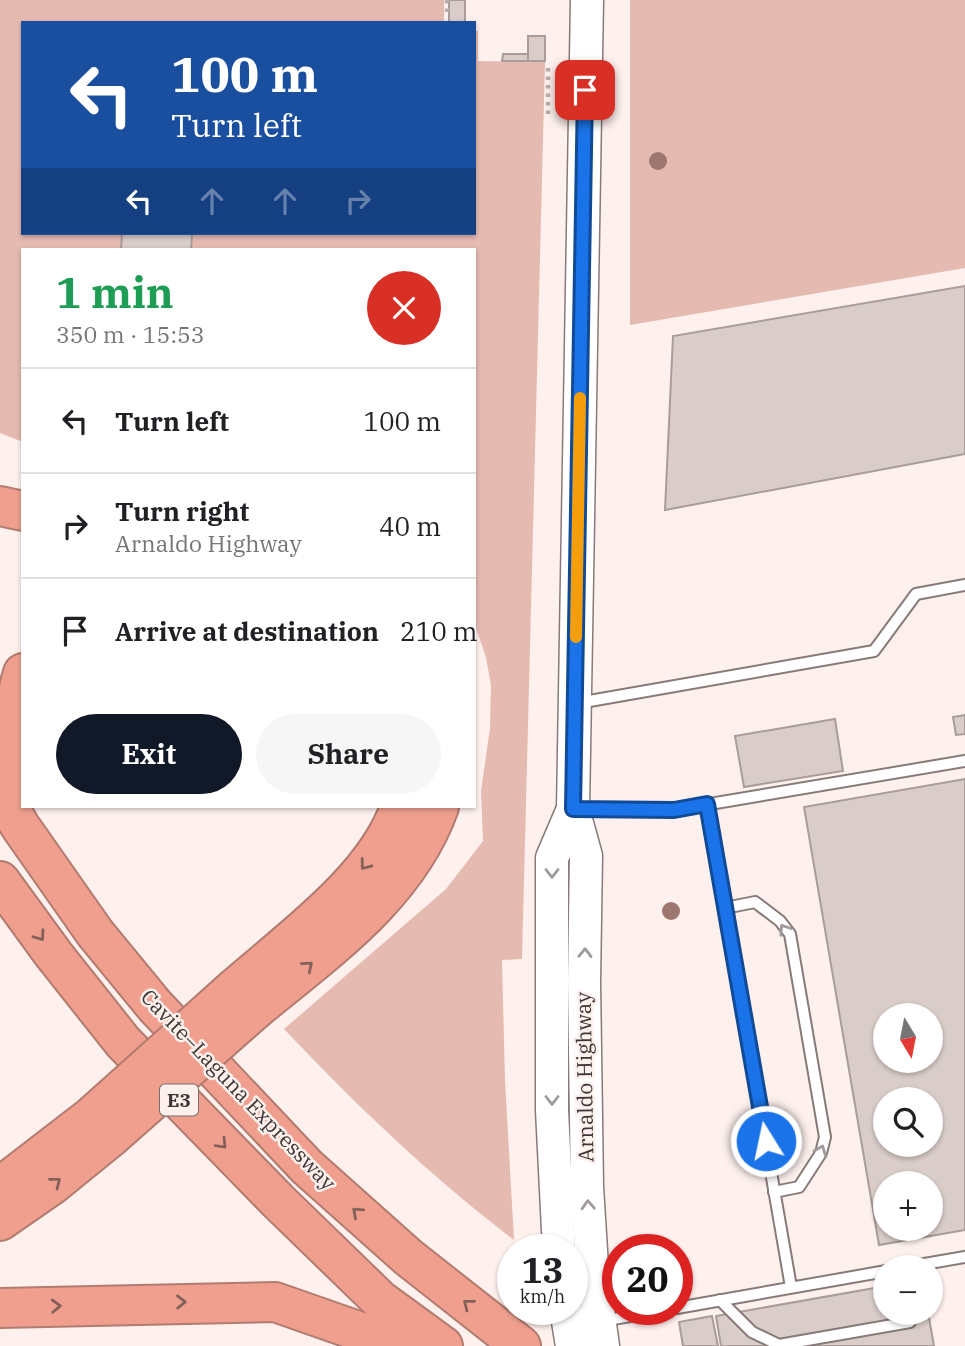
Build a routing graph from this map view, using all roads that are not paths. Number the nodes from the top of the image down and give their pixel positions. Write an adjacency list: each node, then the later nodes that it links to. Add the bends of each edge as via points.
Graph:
1 (587, 0): 6 (main road, Arnaldo Highway)
2 (0, 506): 3 (highway)
3 (21, 511)
4 (965, 585): 6 (lane, via 916,594 874,651)
5 (21, 681): 8 (highway, via 15,736)
6 (575, 704): 14 (main road, Arnaldo Highway)
7 (965, 761): 10 (lane)
8 (21, 774)
9 (0, 792): 17 (highway, Cavite–Laguna Expressway / E3)
10 (707, 804): 14 (lane, via 674,810); 16 (lane)
11 (31, 808): 17 (highway)
12 (400, 808): 18 (highway, one-way to 18, via 372,856)
13 (439, 808): 18 (highway, one-way to 13, via 349,932 410,864)
14 (573, 809): 23 (main road, Arnaldo Highway, one-way to 23, via 552,858 552,1110); 34 (main road, Arnaldo Highway, one-way to 14, via 587,1187 586,856)
15 (0, 881): 37 (highway, E3, one-way to 37, via 123,1042 380,1300)
16 (725, 908): 21 (lane); 21 (lane, one-way to 16, via 799,1186 821,1153 825,1137 790,934 755,902)
17 (95, 933): 38 (highway, Cavite–Laguna Expressway / E3, one-way to 17, via 408,1257 307,1167 155,1006)
18 (246, 998): 19 (highway, bridge)
19 (102, 1127): 20 (highway); 22 (highway, one-way to 19, via 52,1185)
20 (0, 1187)
21 (774, 1192): 27 (lane)
22 (0, 1221)
23 (558, 1234)
24 (965, 1257): 25 (lane)
25 (943, 1261)
26 (873, 1273): 27 (lane)
27 (791, 1287): 28 (lane)
28 (720, 1300): 29 (lane); 33 (lane, via 752,1332 779,1345)
29 (693, 1305)
30 (0, 1308): 36 (highway, one-way to 36, via 275,1302)
31 (569, 1325): 35 (main road)
32 (625, 1325): 34 (lane)
33 (893, 1325)
34 (601, 1334)
35 (572, 1345)
36 (401, 1346)
37 (443, 1346)
38 (521, 1346)

